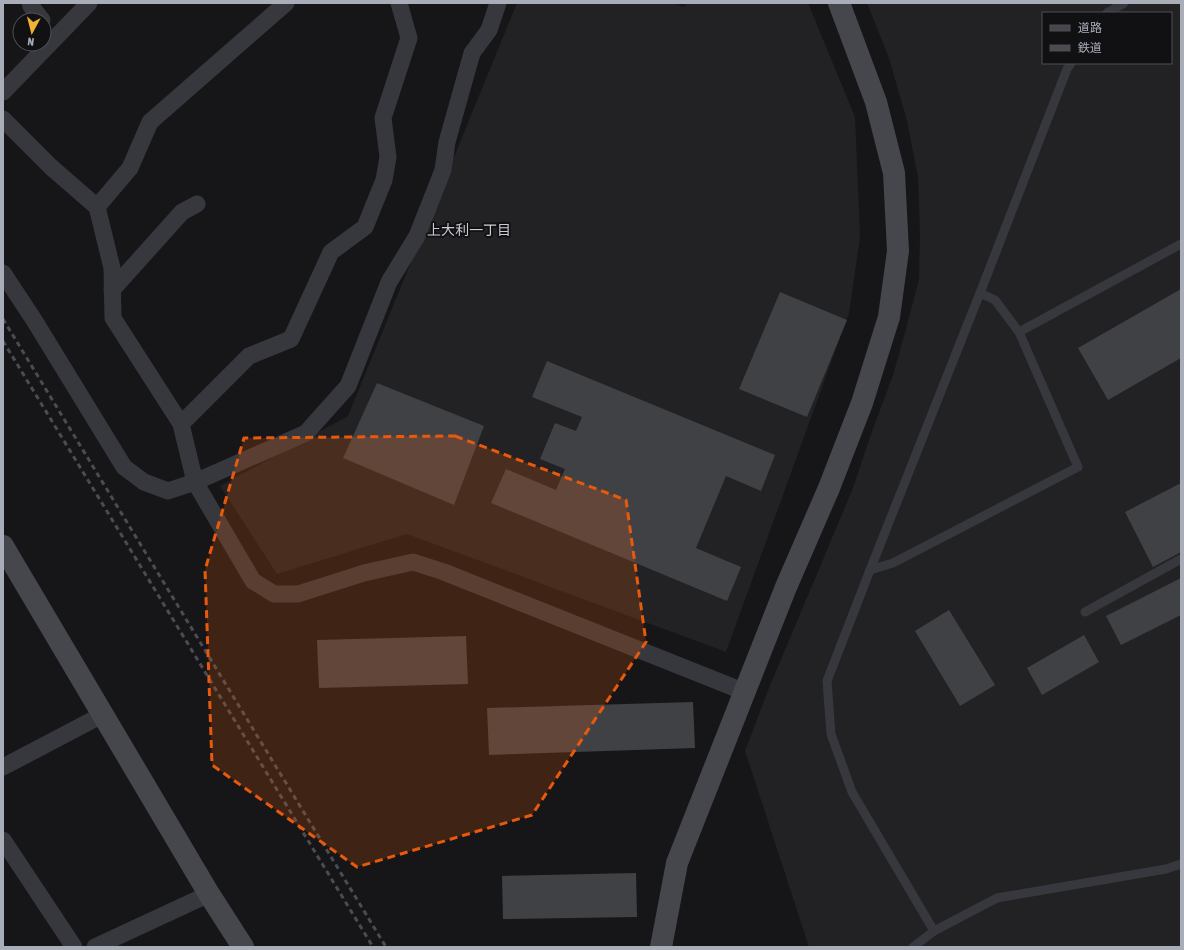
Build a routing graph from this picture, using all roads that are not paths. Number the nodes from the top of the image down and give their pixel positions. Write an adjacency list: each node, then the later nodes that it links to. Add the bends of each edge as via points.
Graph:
1 (30, 3): 8 (street)
2 (89, 3): 11 (street)
3 (286, 3): 16 (street, via 150,122 130,168)
4 (399, 3): 22 (street, via 409,38 383,118 388,157 384,180 365,227 331,252 291,339 249,356)
5 (498, 3): 23 (street, via 489,30 472,53 447,142 443,170 417,236 389,282 348,386 306,433)
6 (839, 3): 28 (street, via 876,102 894,173 898,251 889,316 862,403)
7 (1124, 3): 9 (lane)
8 (36, 12)
9 (1110, 12)
10 (52, 34): 11 (street)
11 (55, 38): 13 (street)
12 (1070, 64): 20 (lane)
13 (3, 92)
14 (3, 119): 16 (street, via 51,167)
15 (197, 204): 19 (street, via 182,212)
16 (97, 207): 19 (street, via 112,268)
17 (1181, 244): 21 (lane)
18 (3, 273): 23 (street, via 124,467 144,482 168,491)
19 (112, 290): 22 (street, via 113,318)
20 (980, 293): 21 (lane, via 995,300); 26 (lane)
21 (1019, 332): 26 (lane, via 1078,467 893,563)
22 (180, 424): 23 (street)
23 (195, 482): 28 (street, via 253,581 274,594 298,594 364,573 413,562)
24 (6, 556): 29 (street)
25 (1181, 559): 27 (lane)
26 (870, 570): 34 (lane, via 827,681 831,734 852,792)
27 (1085, 612)
28 (745, 692): 38 (street, via 677,863)
29 (102, 715): 30 (street); 33 (street)
30 (3, 767)
31 (3, 840): 35 (street)
32 (1181, 864): 34 (lane, via 1166,869 997,898)
33 (209, 894): 36 (street); 37 (street)
34 (934, 931): 39 (lane)
35 (74, 947)
36 (95, 947)
37 (243, 947)
38 (661, 947)
39 (913, 947)

